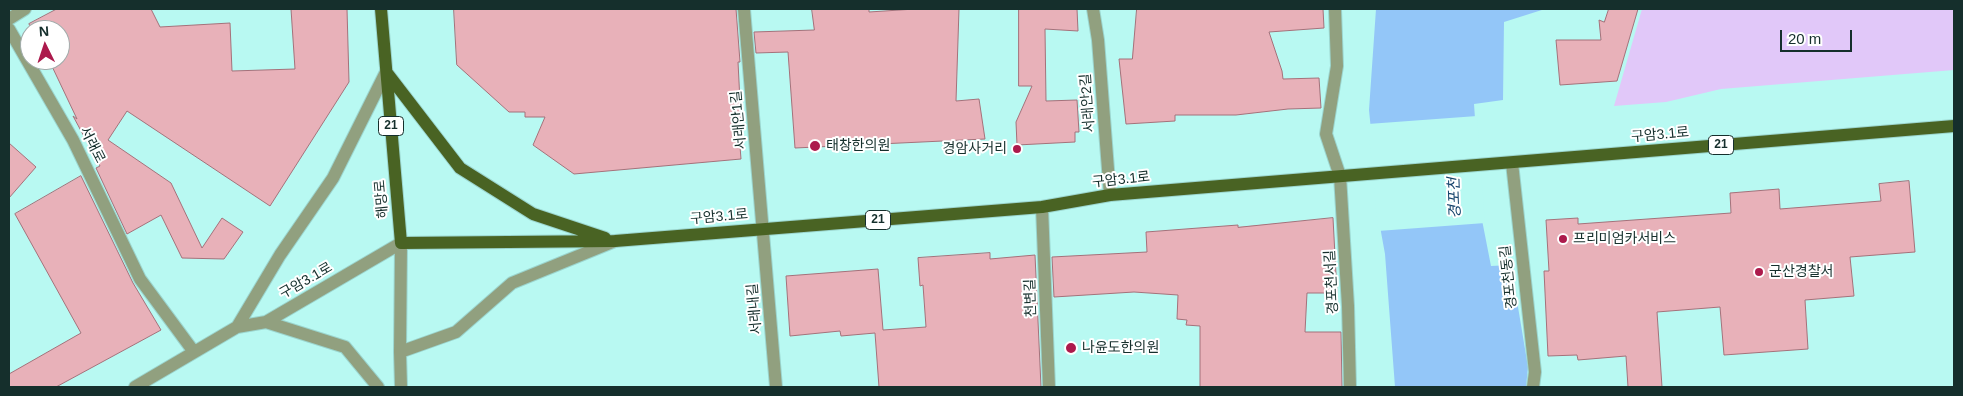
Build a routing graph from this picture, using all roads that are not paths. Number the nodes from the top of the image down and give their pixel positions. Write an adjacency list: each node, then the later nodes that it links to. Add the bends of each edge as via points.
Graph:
1 (25, 9): 6 (street)
2 (381, 9): 8 (main road, 해망로 / 21)
3 (744, 9): 14 (street, 서래안1길)
4 (1093, 9): 12 (street, 서래안2길)
5 (1335, 9): 11 (street, via 1337,66 1326,134)
6 (9, 19)
7 (9, 29): 19 (street, 서래로, via 73,140 140,279)
8 (386, 72): 15 (main road, via 460,168 533,214); 16 (main road, 해망로 / 21); 18 (street, via 333,178 280,255)
9 (1954, 126): 10 (main road, 구암3.1로 / 21)
10 (1512, 163): 11 (main road, 구암3.1로 / 21); 27 (street, 경포천동길, via 1535,372)
11 (1340, 176): 12 (main road, 구암3.1로 / 21); 26 (street, 경포천서길)
12 (1110, 196): 13 (main road, 구암3.1로 / 21)
13 (1042, 207): 14 (main road, 구암3.1로 / 21); 25 (street, 천변길)
14 (764, 229): 15 (main road, 구암3.1로 / 21); 24 (street, 서래내길)
15 (615, 241): 16 (main road, 구암3.1로 / 21); 20 (street, via 512,283 456,332)
16 (401, 243): 17 (street, 구암3.1로); 20 (street, 해망로)
17 (266, 322): 18 (street, 구암3.1로); 22 (street, via 345,347)
18 (237, 327): 19 (street, 구암3.1로)
19 (194, 352): 21 (street, 구암3.1로)
20 (400, 352): 23 (street, 해망로)
21 (135, 387)
22 (378, 387)
23 (401, 387)
24 (776, 387)
25 (1049, 387)
26 (1350, 387)
27 (1533, 387)

